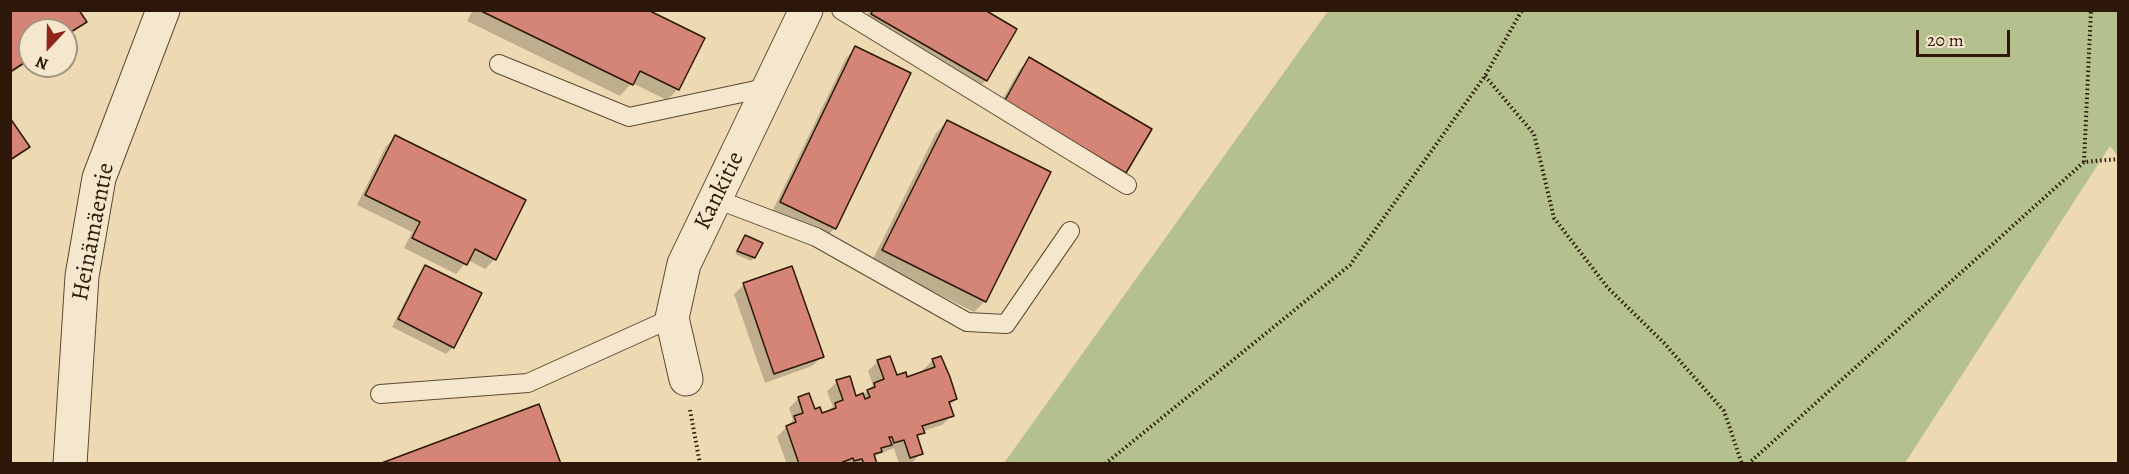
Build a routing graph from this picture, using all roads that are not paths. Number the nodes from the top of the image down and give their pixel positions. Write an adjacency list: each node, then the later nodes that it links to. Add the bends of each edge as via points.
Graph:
1 (163, 10): 12 (street, Heinämäentie, via 99,178 82,276)
2 (806, 10): 5 (street, Kankitie)
3 (841, 10): 6 (lane)
4 (499, 64): 5 (lane, via 629,117)
5 (770, 87): 7 (street, Kankitie)
6 (1127, 185)
7 (716, 199): 8 (lane, via 816,237 967,322 1006,324); 9 (street, Kankitie, via 684,264)
8 (1070, 231)
9 (672, 318): 10 (street, Kankitie); 11 (lane, via 528,383)
10 (686, 379)
11 (380, 393)
12 (70, 464)

